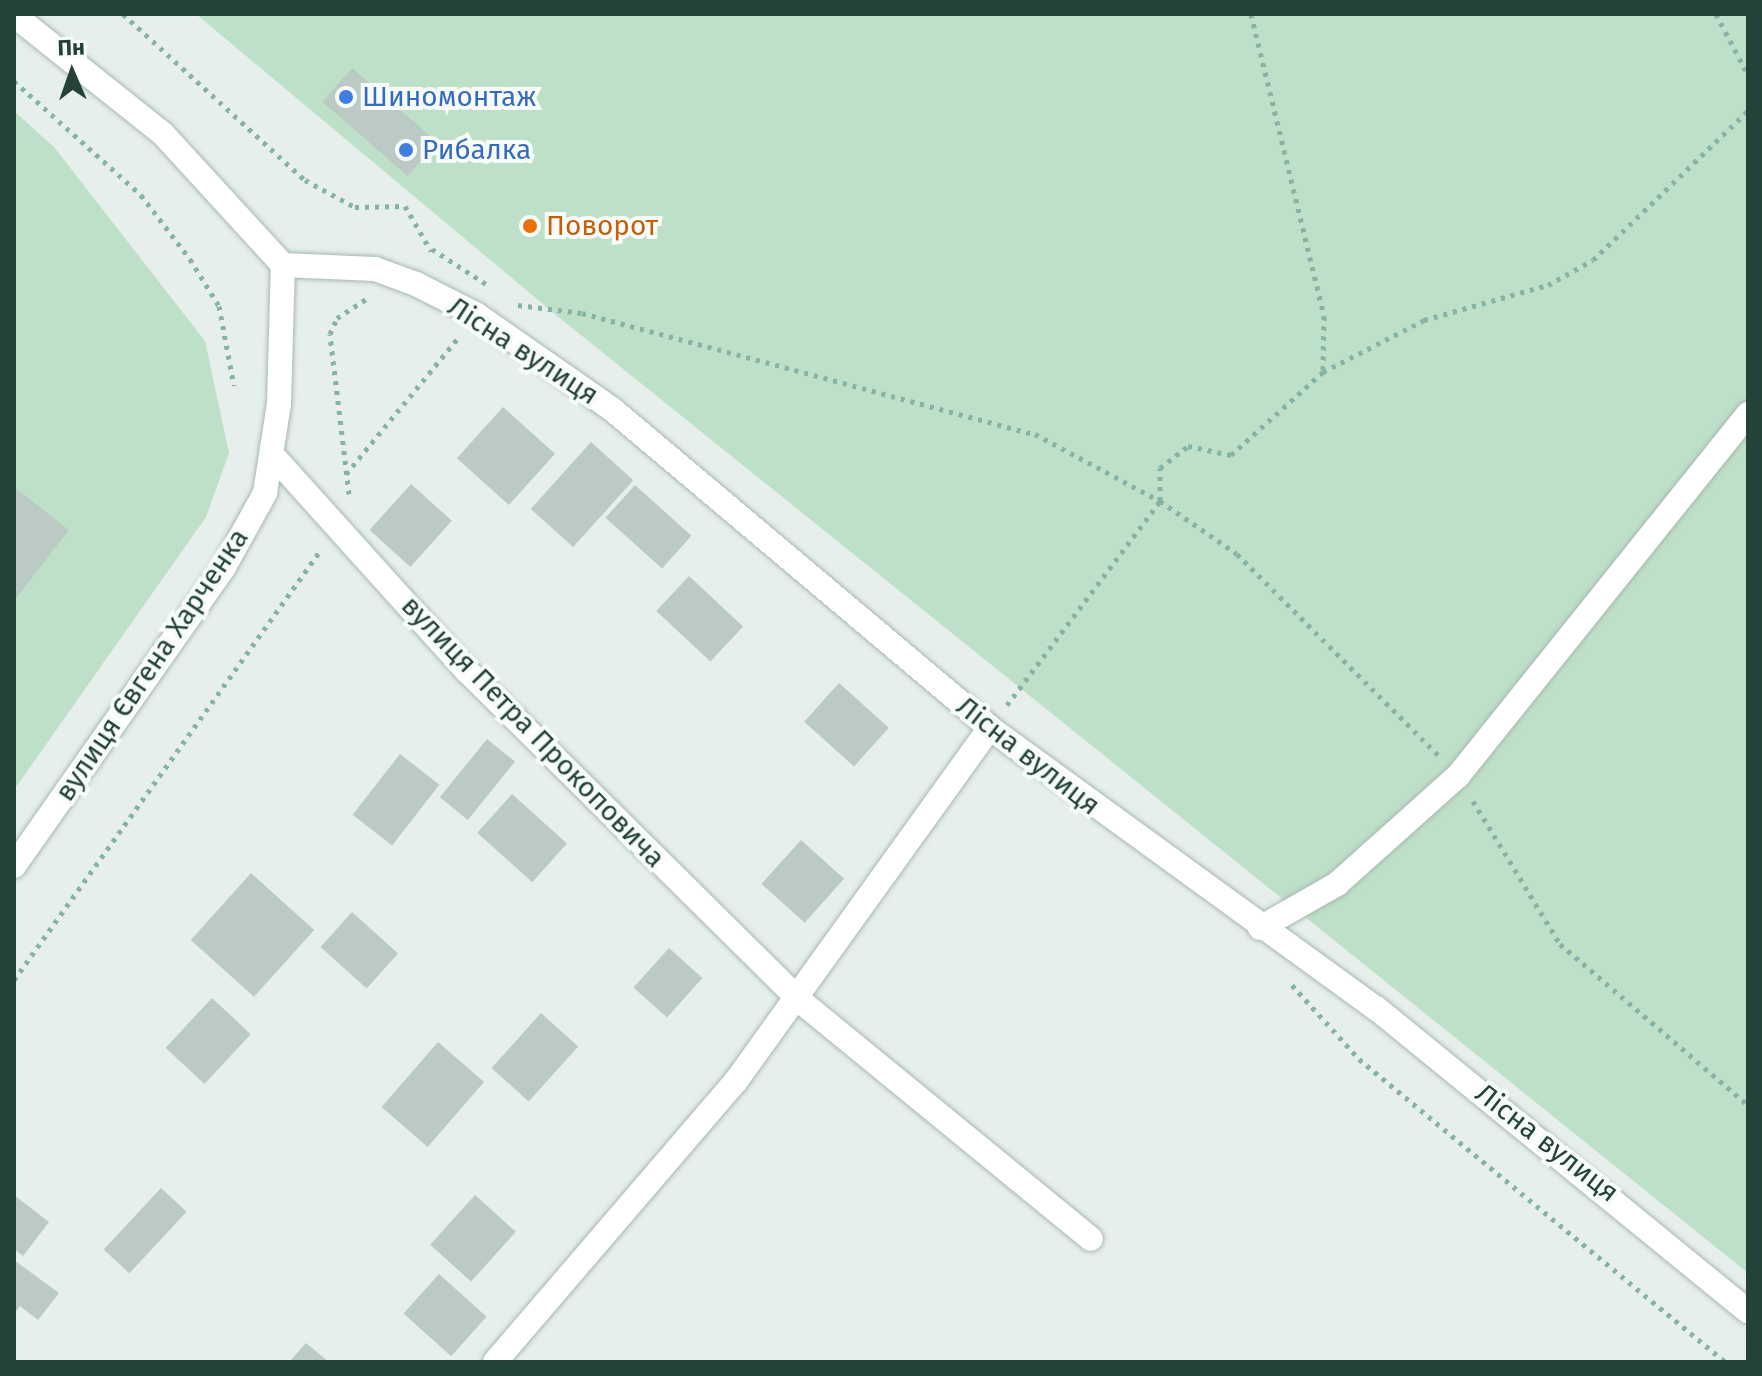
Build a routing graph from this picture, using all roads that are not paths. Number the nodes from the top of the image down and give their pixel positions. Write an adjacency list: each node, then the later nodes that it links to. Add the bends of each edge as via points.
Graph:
1 (14, 15): 2 (street, via 163,134)
2 (283, 265): 4 (street, вулиця Євгена Харченка); 5 (street, Лісна вулиця, via 375,269 477,315 613,410)
3 (1748, 414): 7 (street, via 1458,776 1337,884)
4 (275, 458): 6 (street, вулиця Євгена Харченка, via 265,493 224,567); 8 (street, вулиця Петра Прокоповича, via 467,671)
5 (990, 728): 7 (street, Лісна вулиця); 8 (street)
6 (14, 866)
7 (1260, 928): 10 (street, Лісна вулиця, via 1376,1008)
8 (799, 1000): 9 (street, вулиця Петра Прокоповича); 11 (street)
9 (1091, 1239)
10 (1748, 1311)
11 (495, 1362)

